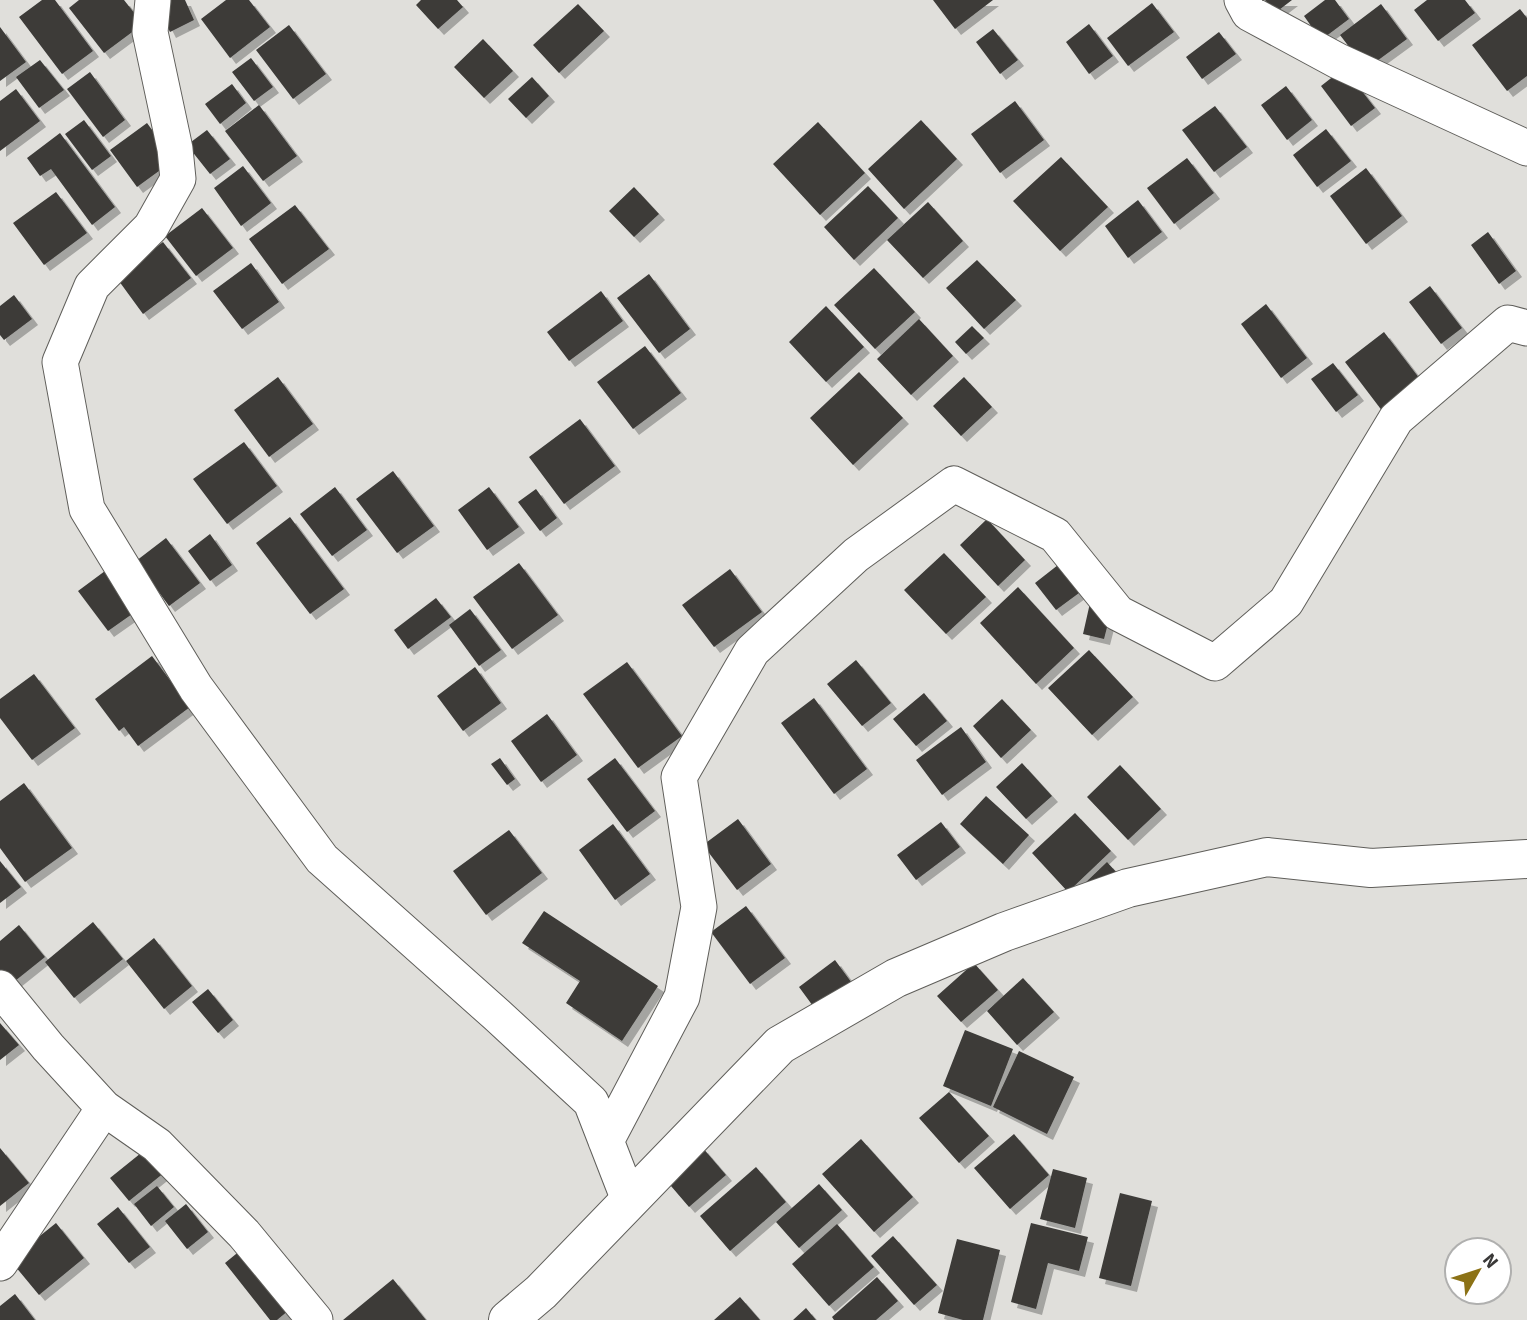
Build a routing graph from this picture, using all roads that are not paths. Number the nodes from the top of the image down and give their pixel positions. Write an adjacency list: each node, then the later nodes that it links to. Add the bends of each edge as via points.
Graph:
1 (153, 0): 8 (street, via 150,32 178,179 151,227 92,286 60,362 87,509 196,688 322,859 591,1102)
2 (1242, 0): 3 (street, via 1249,13 1338,61)
3 (1527, 148)
4 (1527, 328): 8 (street, via 1507,323 1396,419 1286,602 1214,663 1118,613 1055,536 954,484 856,555 751,651 679,776 699,907 682,997)
5 (1527, 859): 9 (street, via 1371,868 1267,856 1128,888 1004,932 896,978 780,1045)
6 (0, 988): 7 (street)
7 (104, 1108): 10 (street); 11 (street, via 157,1145 244,1234)
8 (606, 1141): 9 (street)
9 (629, 1200): 12 (street)
10 (0, 1262)
11 (315, 1320)
12 (508, 1320)

